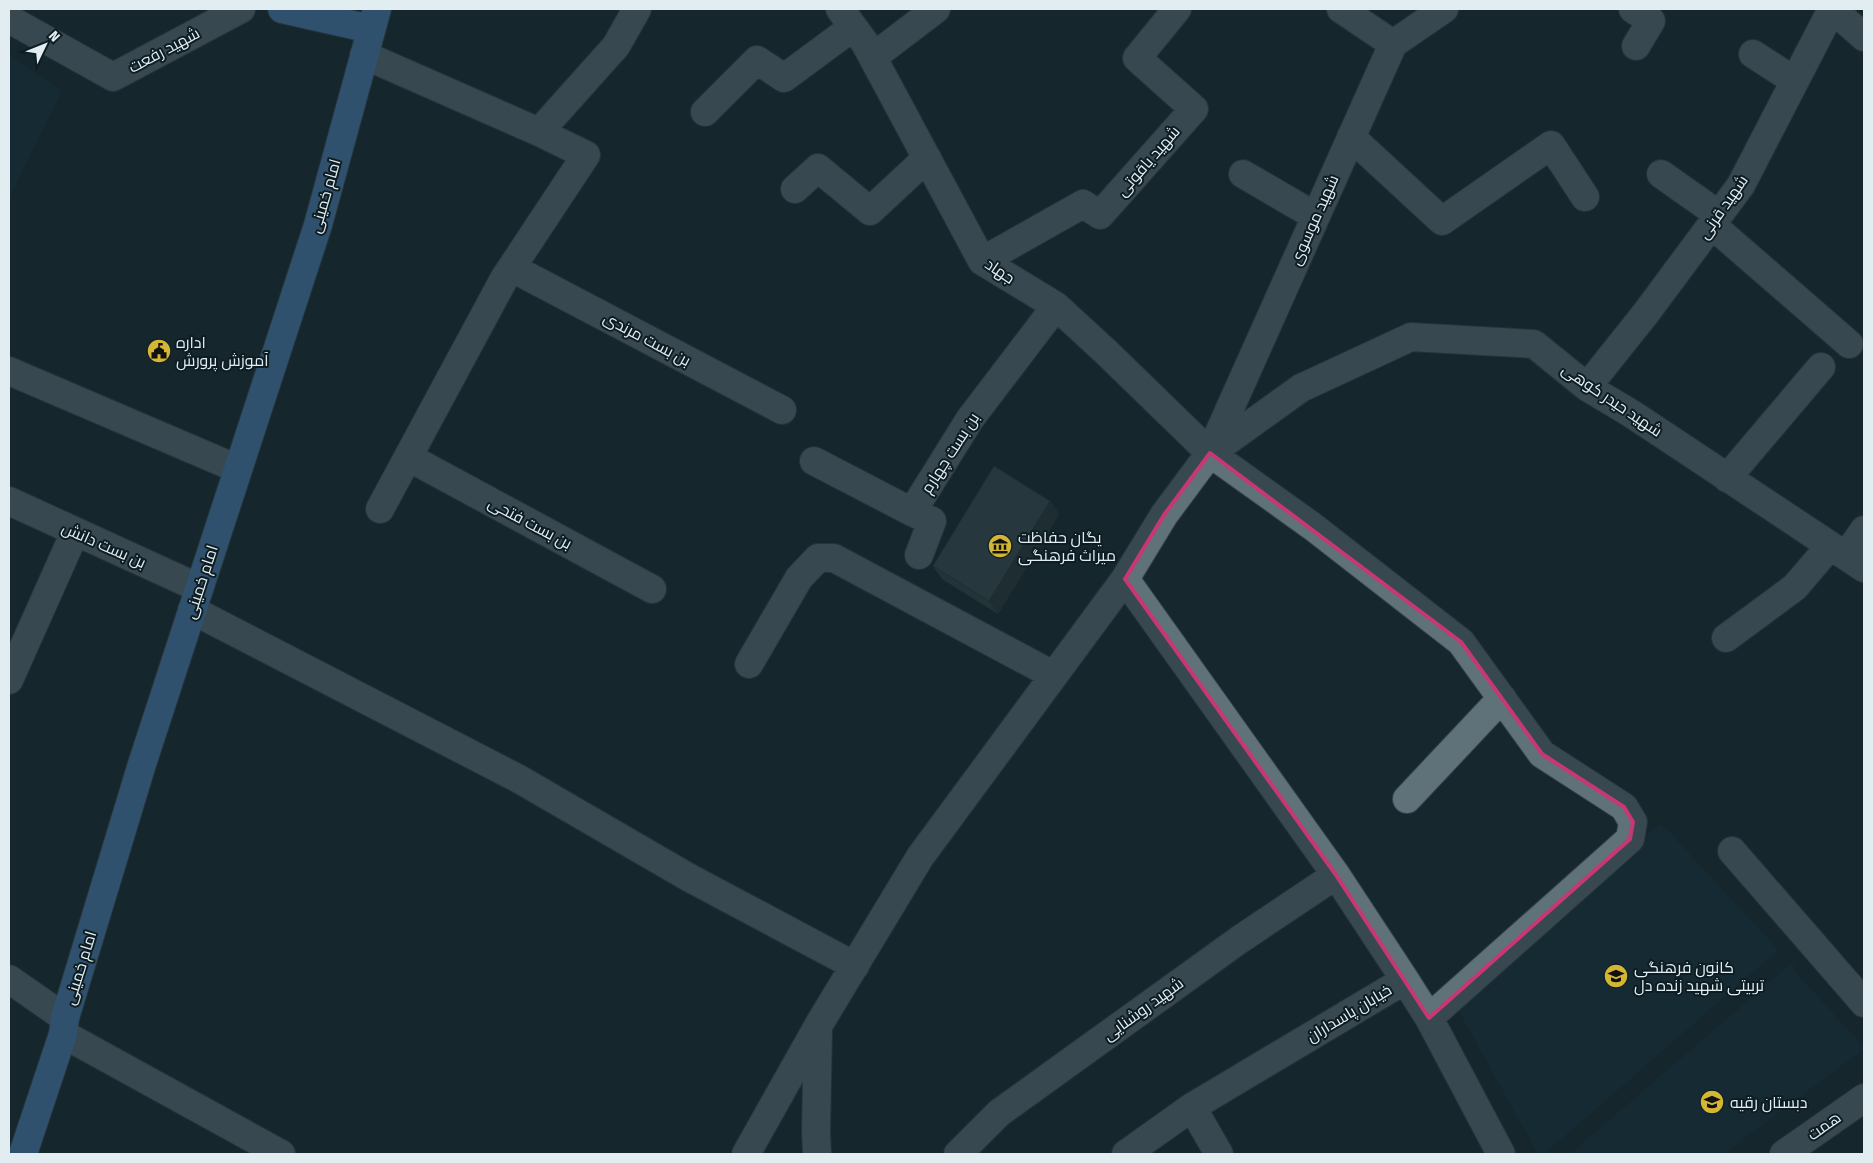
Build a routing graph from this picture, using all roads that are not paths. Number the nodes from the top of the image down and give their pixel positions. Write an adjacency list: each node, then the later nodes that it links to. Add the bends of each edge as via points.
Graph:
1 (241, 9): 10 (street, شهید رفعت, via 113,77)
2 (282, 9): 12 (main road)
3 (637, 9): 21 (street, via 616,46)
4 (936, 9): 18 (street)
5 (1178, 9): 30 (street, شهید یاقوتی, via 1137,58 1194,109 1100,215 1083,204)
6 (1341, 9): 14 (street)
7 (1444, 9): 14 (street)
8 (1633, 9): 15 (street, via 1651,21)
9 (1832, 9): 13 (street); 19 (street, شهید قرنی)
10 (9, 18)
11 (847, 18): 18 (street, جهاد); 20 (street, via 784,78 756,60)
12 (374, 19): 17 (main road, امام خمینی)
13 (1864, 37)
14 (1393, 44): 22 (street, شهید موسوی)
15 (1636, 46)
16 (1753, 54): 19 (street)
17 (364, 55): 21 (street); 41 (main road, امام خمینی, via 318,225)
18 (873, 57): 23 (street, جهاد)
19 (1795, 81): 29 (street, شهید قرنی, via 1741,185)
20 (705, 112)
21 (539, 132): 31 (street, via 586,155)
22 (1351, 137): 27 (street, via 1442,221 1551,145); 28 (street, شهید موسوی)
23 (927, 158): 26 (street, via 870,211 818,168); 30 (street, جهاد)
24 (1243, 174): 28 (street)
25 (1661, 174): 29 (street)
26 (795, 189)
27 (1585, 197)
28 (1315, 216): 38 (street, شهید موسوی)
29 (1715, 220): 33 (street); 36 (street, شهید قرنی)
30 (982, 261): 32 (street, جهاد)
31 (512, 268): 37 (street, بن بست مرندی); 39 (street)
32 (1056, 306): 38 (street, جهاد); 45 (street, بن بست چهارم, via 970,419)
33 (1849, 344)
34 (1821, 367): 42 (street)
35 (9, 371): 41 (street)
36 (1587, 387): 38 (street, شهید حیدر کوهی, via 1534,344 1411,337 1302,388); 42 (street, شهید حیدر کوهی)
37 (782, 410)
38 (1210, 453): 50 (street, via 1164,515); 57 (street, جهاد, via 1312,526 1461,642)
39 (408, 457): 44 (street); 51 (street, بن بست فتحی)
40 (814, 461): 45 (street, بن بست چهارم)
41 (238, 469): 52 (main road, امام خمینی)
42 (1726, 478): 49 (street, شهید حیدر کوهی)
43 (9, 502): 47 (street, بن بست دانش)
44 (380, 509)
45 (912, 512): 48 (street, via 932,522)
46 (1864, 530): 49 (street)
47 (75, 532): 52 (street, بن بست دانش); 56 (street)
48 (919, 555)
49 (1847, 556): 53 (street, via 1795,587)
50 (1125, 579): 55 (street); 60 (street)
51 (652, 589)
52 (196, 599): 61 (street, بن بست دانش, via 688,877); 66 (main road, امام خمینی, via 142,764)
53 (1726, 638)
54 (749, 664): 55 (street, via 799,578 818,558 834,558)
55 (1053, 675): 61 (street, via 920,857)
56 (9, 680)
57 (1502, 698): 58 (street); 65 (street, جهاد, via 1542,754 1624,807 1633,822 1630,839)
58 (1407, 799)
59 (1732, 851): 64 (street)
60 (1336, 875): 63 (street); 74 (street, شهید روشنایی, via 999,1113)
61 (855, 966): 67 (street)
62 (9, 979): 66 (street)
63 (1405, 980): 65 (street, خیابان پاسداران); 69 (street, خیابان پاسداران)
64 (1864, 1003)
65 (1429, 1018): 77 (street, خیابان پاسداران)
66 (64, 1026): 70 (main road, امام خمینی); 71 (street)
67 (818, 1026): 72 (street); 73 (street)
68 (1864, 1098): 78 (street, همت)
69 (1192, 1107): 75 (street, خیابان پاسداران); 76 (street)
70 (23, 1154)
71 (281, 1154)
72 (746, 1154)
73 (817, 1154)
74 (958, 1154)
75 (1126, 1154)
76 (1219, 1154)
77 (1501, 1154)
78 (1784, 1154)

